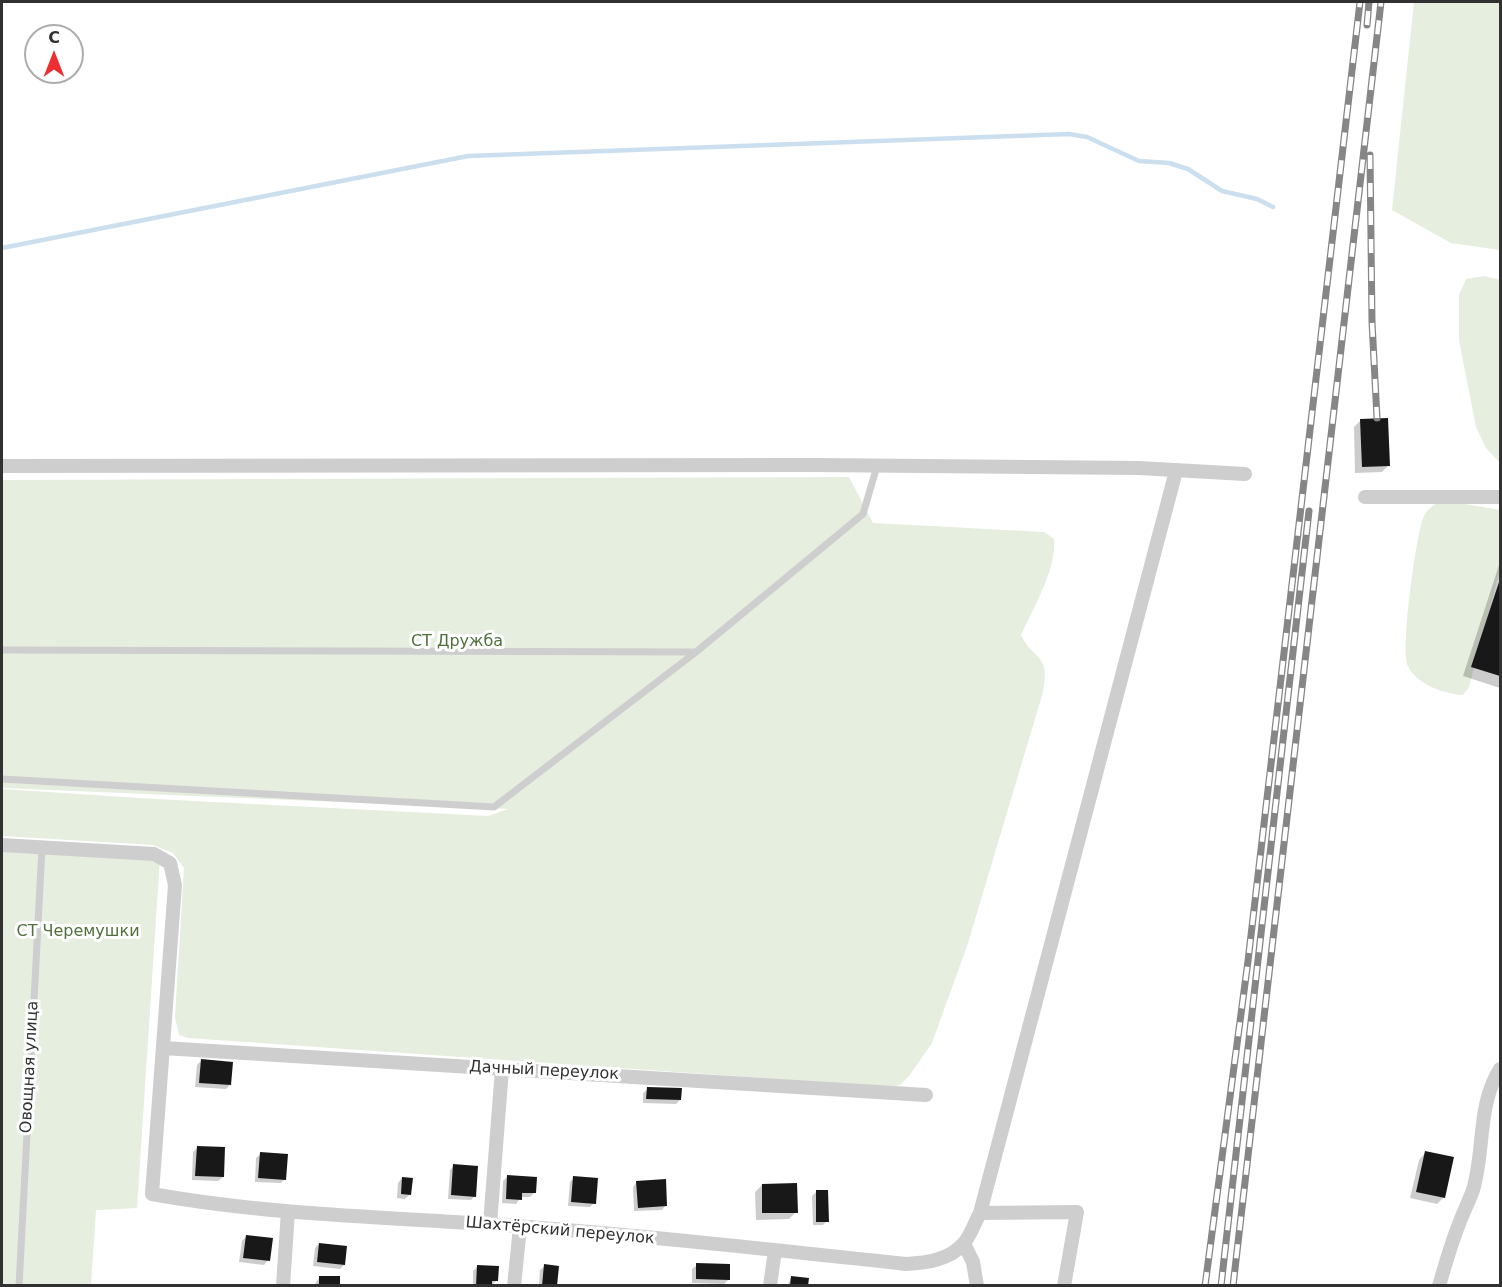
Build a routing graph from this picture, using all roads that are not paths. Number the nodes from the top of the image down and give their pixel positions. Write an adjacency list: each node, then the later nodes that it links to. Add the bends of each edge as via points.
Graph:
1 (2, 466): 2 (street)
2 (878, 466): 3 (street); 8 (lane, via 863,514)
3 (1176, 471): 4 (street); 17 (street)
4 (1245, 474)
5 (1365, 497): 6 (street)
6 (1500, 497)
7 (2, 650): 8 (lane)
8 (696, 652): 9 (lane, via 494,807)
9 (2, 779)
10 (2, 845): 11 (street)
11 (42, 848): 12 (street, via 154,854 170,864 175,885); 22 (lane, Овощная улица)
12 (163, 1048): 13 (street, Дачный переулок); 16 (street, Шахтёрский переулок, via 152,1194)
13 (502, 1069): 15 (street, Дачный переулок); 18 (street)
14 (1500, 1069): 28 (street, via 1482,1128 1473,1190)
15 (926, 1095)
16 (288, 1211): 18 (street, Шахтёрский переулок); 23 (street)
17 (980, 1213): 20 (street); 27 (street, via 1077,1212)
18 (490, 1224): 19 (street, Шахтёрский переулок)
19 (519, 1227): 21 (street, Шахтёрский переулок); 24 (street)
20 (964, 1244): 21 (street, Шахтёрский переулок, via 942,1259 906,1264); 26 (street, via 973,1262)
21 (776, 1250): 25 (street)
22 (19, 1286)
23 (283, 1286)
24 (514, 1286)
25 (770, 1286)
26 (977, 1286)
27 (1064, 1286)
28 (1438, 1286)

